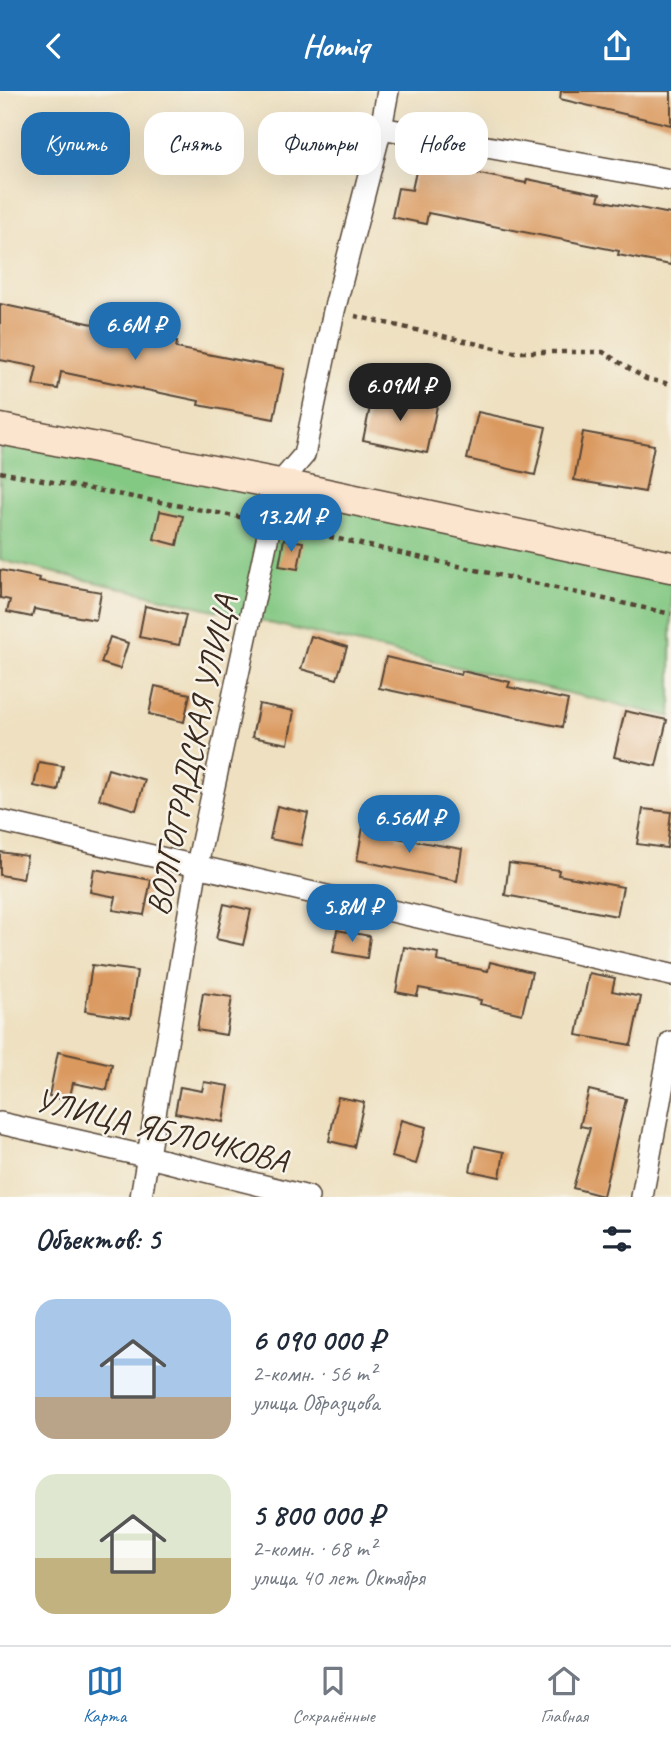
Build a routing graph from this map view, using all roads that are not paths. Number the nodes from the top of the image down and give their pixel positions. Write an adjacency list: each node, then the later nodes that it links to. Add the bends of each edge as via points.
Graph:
1 (388, 91): 2 (street, ВОЛГОГРАДСКАЯ УЛИЦА)
2 (381, 128): 4 (street)
3 (369, 175): 6 (street, ВОЛГОГРАДСКАЯ УЛИЦА, via 304,456)
4 (671, 180)
5 (0, 429): 6 (street)
6 (279, 484): 7 (street); 9 (street, ВОЛГОГРАДСКАЯ УЛИЦА)
7 (671, 567)
8 (0, 821): 9 (street)
9 (197, 865): 10 (street); 13 (street, ВОЛГОГРАДСКАЯ УЛИЦА)
10 (671, 975)
11 (671, 1042): 16 (street)
12 (0, 1123): 13 (street, УЛИЦА ЯБЛОЧКОВА)
13 (149, 1157): 14 (street, ВОЛГОГРАДСКАЯ УЛИЦА); 15 (street, УЛИЦА ЯБЛОЧКОВА)
14 (141, 1197)
15 (308, 1197)
16 (642, 1197)

